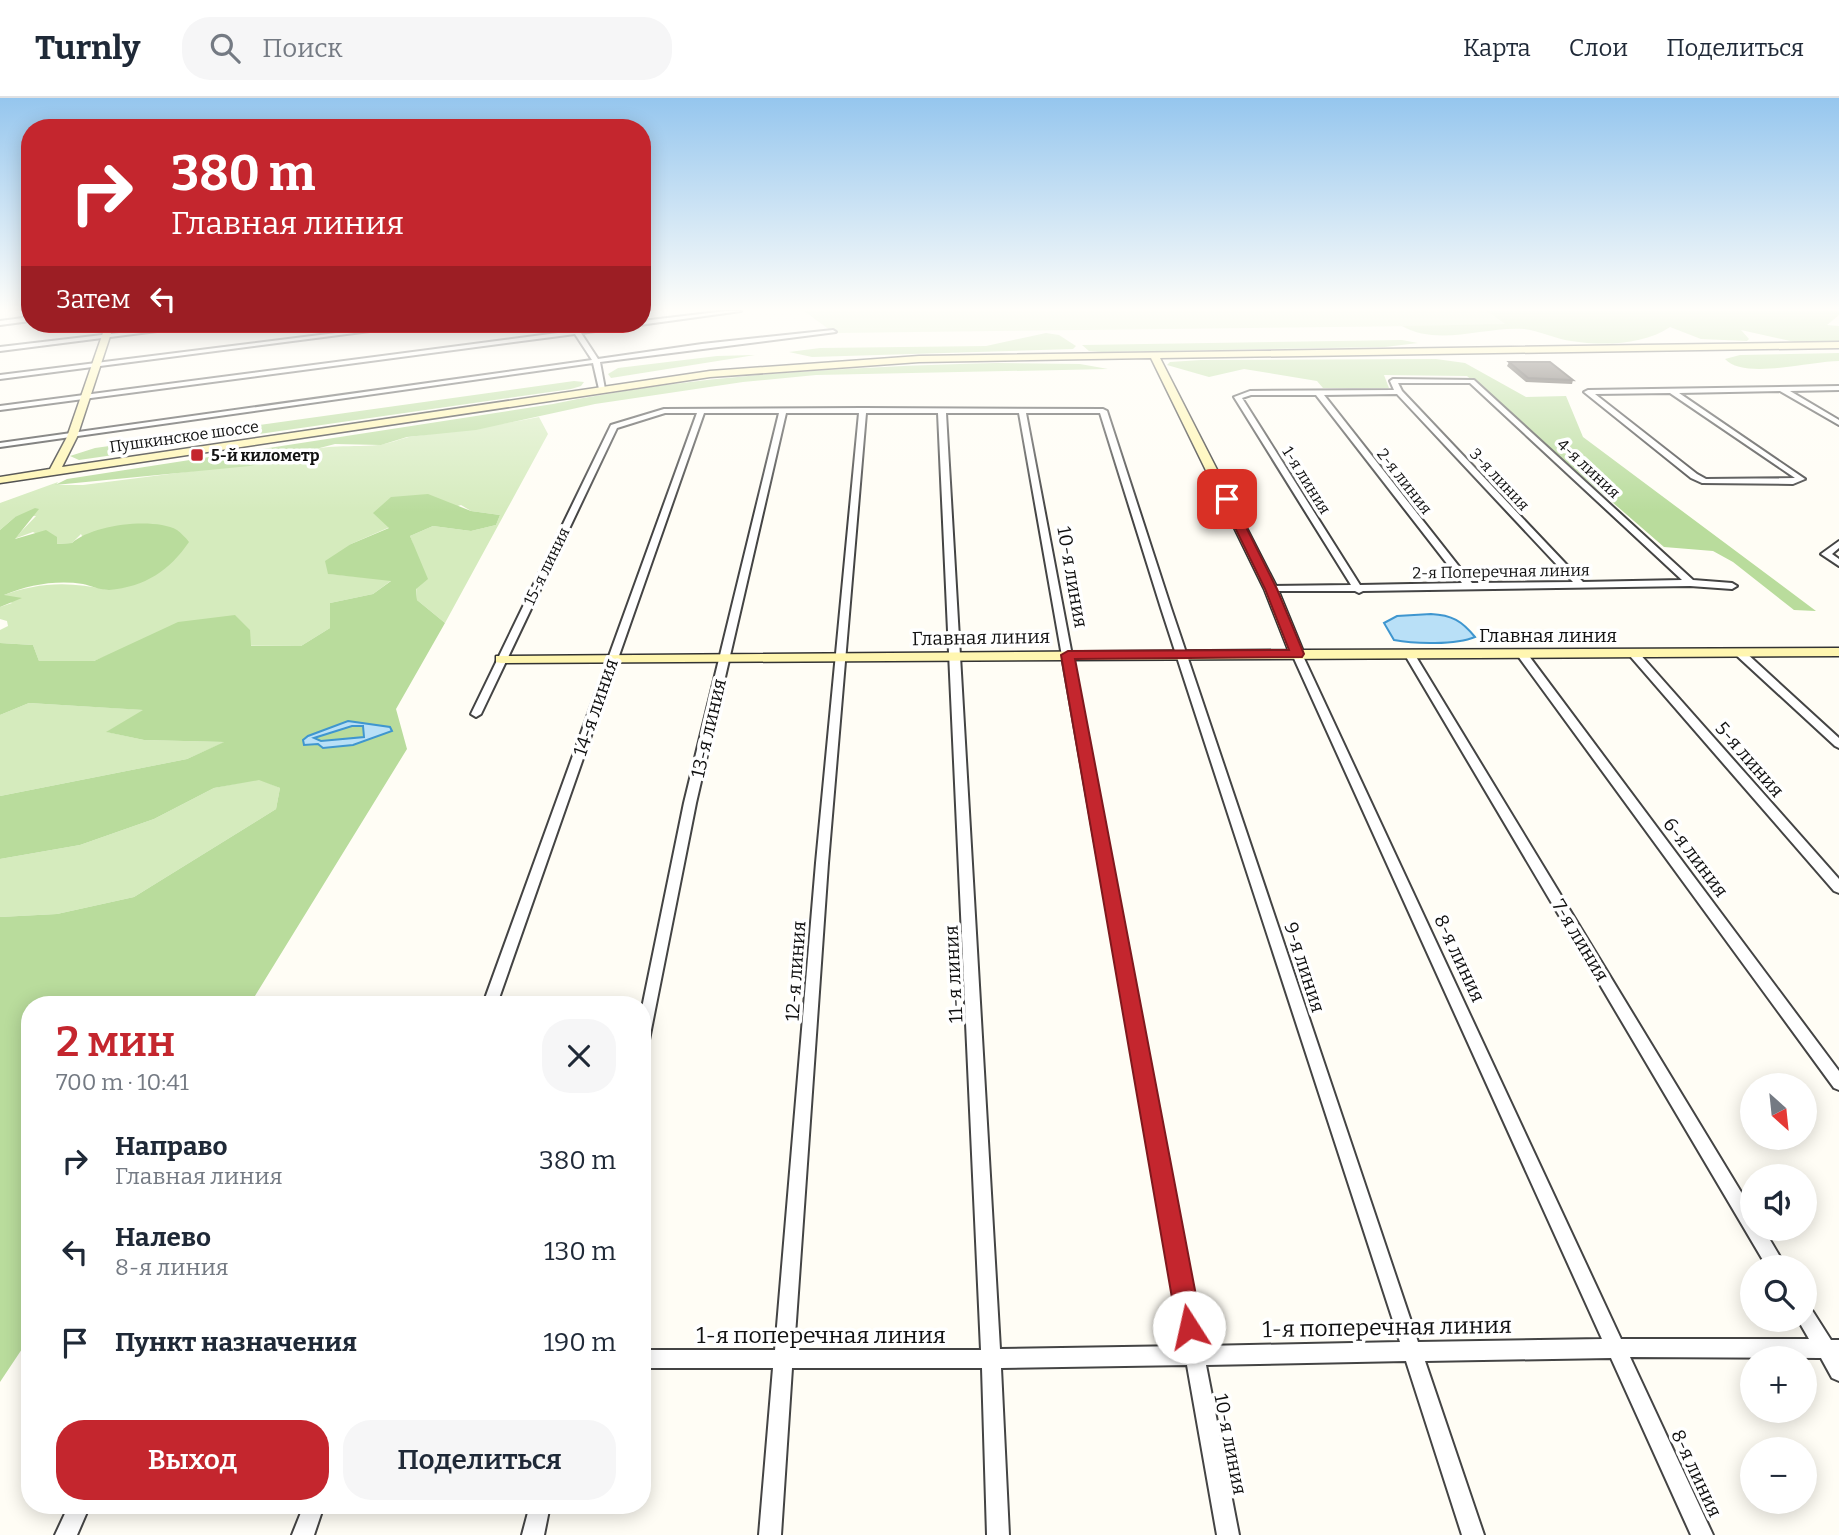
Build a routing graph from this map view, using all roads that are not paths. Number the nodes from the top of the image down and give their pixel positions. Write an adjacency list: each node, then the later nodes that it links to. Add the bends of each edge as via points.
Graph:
1 (91, 378): 14 (street)
2 (232, 378): 14 (street)
3 (469, 378): 24 (street)
4 (600, 378): 8 (street)
5 (681, 378): 8 (street, Пушкинское шоссе)
6 (1166, 378): 34 (street, 8-я линия)
7 (1839, 388): 9 (street)
8 (602, 389): 26 (street, Пушкинское шоссе)
9 (1782, 389): 11 (street); 23 (street)
10 (1399, 391): 13 (street); 30 (street, 4-я линия, via 1393,381 1466,380 1475,384); 31 (street, 3-я линия)
11 (1672, 391): 12 (street); 12 (street, via 1801,479 1705,481)
12 (1588, 392)
13 (1318, 393): 33 (street, 2-я линия); 35 (street, 1-я линия, via 1238,397)
14 (84, 398): 15 (street); 24 (street)
15 (0, 408)
16 (868, 410): 19 (street); 20 (street); 45 (street, 12-я линия)
17 (1022, 410): 20 (street); 21 (street); 42 (street, 10-я линия)
18 (701, 411): 19 (street); 22 (street, via 664,411); 44 (street, 14-я линия)
19 (783, 411): 48 (street, 13-я линия)
20 (942, 411): 46 (street, 11-я линия)
21 (1104, 411): 37 (street, 9-я линия)
22 (623, 423): 47 (street, 15-я линия, via 614,427)
23 (1839, 423)
24 (73, 435): 25 (street); 26 (street)
25 (0, 445)
26 (54, 471): 27 (street, Пушкинское шоссе)
27 (0, 480)
28 (1839, 544): 29 (street, via 1826,554)
29 (1839, 564)
30 (1690, 583): 31 (street, 2-я Поперечная линия); 32 (street, 2-я Поперечная линия)
31 (1581, 585): 33 (street, 2-я Поперечная линия)
32 (1732, 586)
33 (1470, 587): 35 (street, 2-я Поперечная линия)
34 (1271, 589): 35 (street, 2-я Поперечная линия); 39 (street, 8-я линия)
35 (1359, 590)
36 (1839, 652): 38 (street, Главная линия)
37 (1181, 653): 39 (street, Главная линия); 42 (street, Главная линия); 60 (street, 9-я линия)
38 (1740, 653): 41 (street, Главная линия); 50 (street)
39 (1297, 654): 43 (street, Главная линия); 57 (street, 8-я линия)
40 (1522, 654): 41 (street, Главная линия); 43 (street, Главная линия); 54 (street, 6-я линия)
41 (1634, 654): 51 (street, 5-я линия)
42 (1068, 655): 46 (street, Главная линия); 59 (street, 10-я линия)
43 (1410, 655): 55 (street, 7-я линия)
44 (612, 658): 47 (street, Главная линия); 48 (street, Главная линия); 52 (street, 14-я линия)
45 (840, 658): 46 (street, Главная линия); 48 (street, Главная линия); 63 (street, 12-я линия)
46 (955, 658): 62 (street, 11-я линия)
47 (501, 659): 49 (street, 15-я линия)
48 (725, 659): 53 (street, 13-я линия, via 690,803)
49 (476, 714)
50 (1839, 744)
51 (1839, 888)
52 (494, 996)
53 (651, 1000)
54 (1839, 1083)
55 (1740, 1205)
56 (1817, 1329): 58 (street)
57 (1616, 1348): 58 (street, 1-я поперечная линия); 60 (street, 1-я поперечная линия); 75 (street, 8-я линия)
58 (1833, 1349): 64 (street)
59 (1194, 1353): 60 (street, 1-я поперечная линия); 62 (street, 1-я поперечная линия); 73 (street, 10-я линия)
60 (1413, 1354): 74 (street, 9-я линия)
61 (651, 1359): 63 (street, 1-я поперечная линия)
62 (990, 1359): 63 (street, 1-я поперечная линия); 72 (street, 11-я линия)
63 (785, 1360): 71 (street, 12-я линия)
64 (1839, 1371)
65 (76, 1514): 68 (street)
66 (311, 1514): 69 (street)
67 (538, 1514): 70 (street)
68 (66, 1535)
69 (303, 1535)
70 (533, 1535)
71 (770, 1535)
72 (998, 1535)
73 (1228, 1535)
74 (1473, 1535)
75 (1702, 1535)

